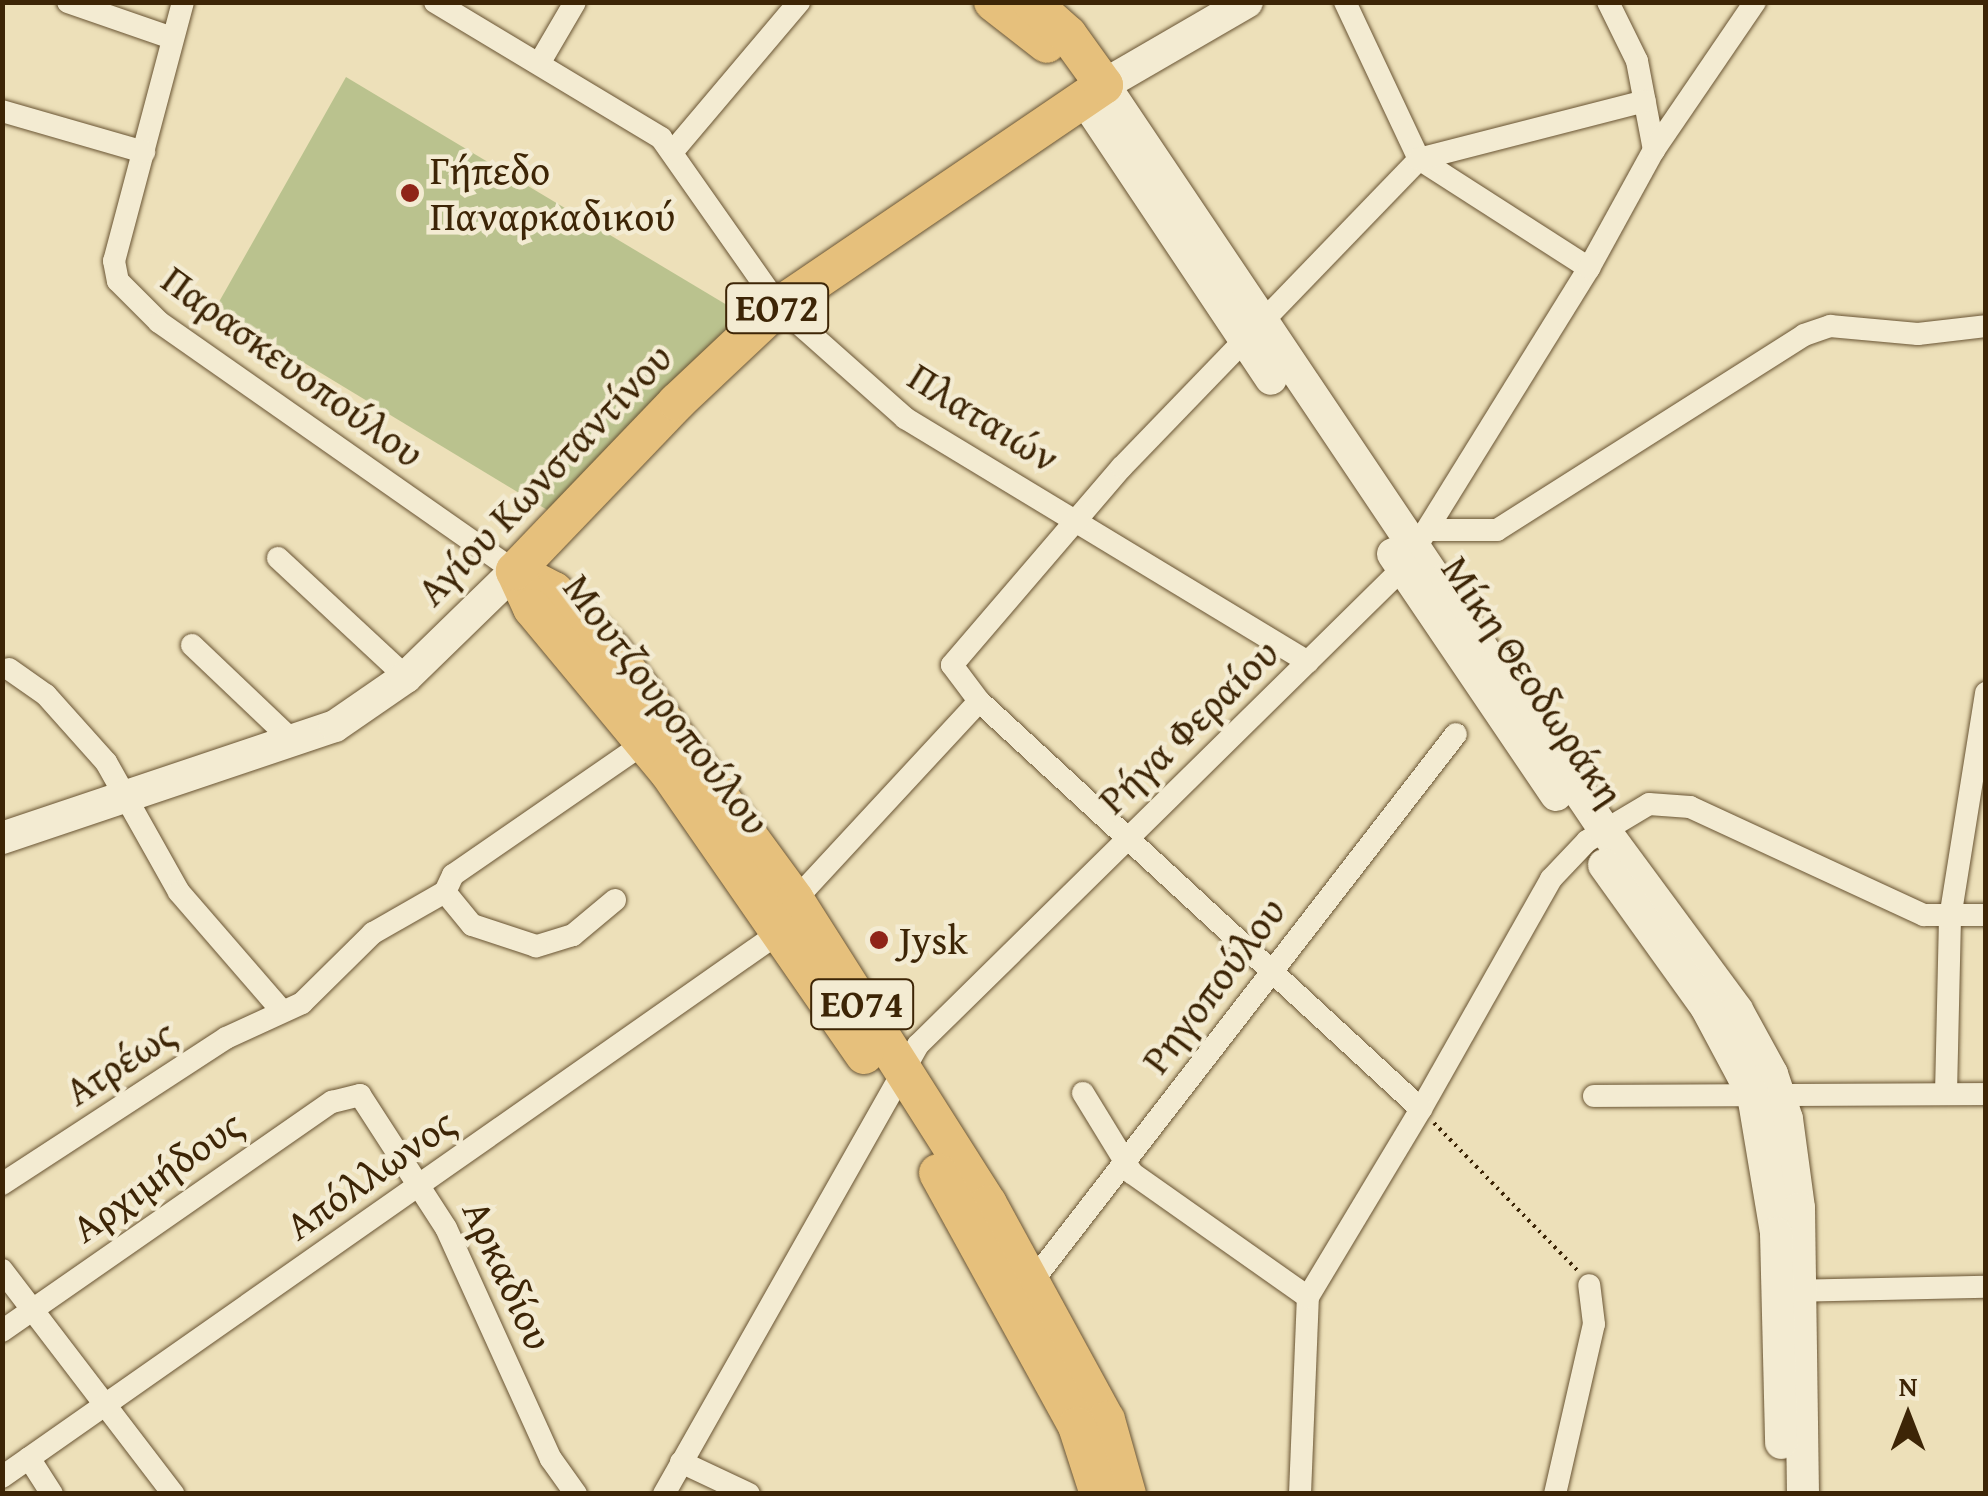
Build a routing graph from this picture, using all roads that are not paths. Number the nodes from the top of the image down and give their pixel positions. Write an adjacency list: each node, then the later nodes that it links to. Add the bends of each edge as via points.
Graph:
1 (68, 2): 12 (street)
2 (182, 2): 12 (street, Παρασκευοπούλου)
3 (434, 2): 13 (street, Πλαταιών)
4 (575, 2): 13 (street)
5 (799, 2): 17 (street)
6 (994, 2): 14 (main road, Μίκη Θεοδωράκη)
7 (1247, 2): 14 (street, ΕΟ72)
8 (1344, 2): 20 (street)
9 (1608, 2): 15 (street, via 1634,49)
10 (1755, 2): 18 (street, Ρήγα Φεραίου)
11 (1045, 7): 14 (main road, Μίκη Θεοδωράκη)
12 (172, 38): 19 (street, Παρασκευοπούλου)
13 (540, 62): 17 (street, Πλαταιών)
14 (1094, 92): 22 (main road, Αγίου Κωνσταντίνου / ΕΟ72); 24 (street, Μίκη Θεοδωράκη)
15 (1645, 101): 18 (street); 20 (street)
16 (2, 111): 19 (street)
17 (674, 150): 22 (street, Πλαταιών)
18 (1654, 150): 21 (street, Ρήγα Φεραίου)
19 (144, 152): 28 (street, Παρασκευοπούλου, via 114,261 132,297 279,410)
20 (1419, 159): 21 (street); 24 (street)
21 (1588, 268): 26 (street, Ρήγα Φεραίου)
22 (779, 306): 25 (street, Πλαταιών, via 905,418); 28 (main road, Αγίου Κωνσταντίνου / ΕΟ72)
23 (1986, 326): 26 (street, via 1918,334 1830,326 1804,334 1496,530)
24 (1252, 331): 25 (street); 26 (street, Μίκη Θεοδωράκη)
25 (1078, 518): 30 (street, Πλαταιών); 34 (street, via 952,666)
26 (1415, 549): 30 (street, Ρήγα Φεραίου); 39 (street, Μίκη Θεοδωράκη)
27 (278, 558): 32 (street)
28 (514, 571): 32 (street, Αγίου Κωνσταντίνου); 37 (main road, Μουτζουροπούλου / ΕΟ74, via 532,608); 45 (main road, Μουτζουροπούλου / ΕΟ74, via 554,591 613,651)
29 (192, 645): 36 (street)
30 (1308, 662): 40 (street, Ρήγα Φεραίου)
31 (9, 669): 38 (street, via 46,694)
32 (406, 677): 36 (street, Αγίου Κωνσταντίνου, via 354,715)
33 (1986, 692): 46 (street)
34 (979, 701): 40 (street); 45 (street, Απόλλωνος)
35 (1456, 734): 47 (street, Ρηγοπούλου)
36 (294, 742): 38 (street, Αγίου Κωνσταντίνου)
37 (646, 742): 42 (street, Ατρέως, via 453,875); 45 (main road, Μουτζουροπούλου / ΕΟ74)
38 (127, 796): 41 (street, Αγίου Κωνσταντίνου); 48 (street, via 180,892)
39 (1595, 835): 46 (street, via 1649,804 1672,801 1924,914); 54 (street, Μίκη Θεοδωράκη, via 1737,1010); 56 (street, via 1540,897)
40 (1130, 836): 47 (street); 49 (street, Ρήγα Φεραίου, via 952,1005)
41 (2, 838)
42 (445, 892): 43 (street, via 472,925 536,946 573,935); 48 (street, Ατρέως, via 373,933 302,1002)
43 (615, 900)
44 (1986, 915): 46 (street)
45 (788, 916): 49 (main road, Μουτζουροπούλου / ΕΟ74); 59 (street, Απόλλωνος)
46 (1950, 918): 51 (street)
47 (1269, 973): 56 (street); 57 (street, Ρηγοπούλου)
48 (282, 1011): 58 (street, Ατρέως, via 226,1038)
49 (895, 1080): 61 (main road, Μουτζουροπούλου / ΕΟ74); 70 (street, Ρήγα Φεραίου); 77 (main road, Μουτζουροπούλου / ΕΟ74, via 1086,1445)
50 (1083, 1093): 57 (street)
51 (1946, 1094): 52 (street); 54 (street)
52 (1986, 1094)
53 (360, 1095): 59 (street, Αρκαδίου); 66 (street, Αρχιμήδους, via 332,1102)
54 (1768, 1095): 55 (street); 64 (street, Μίκη Θεοδωράκη)
55 (1594, 1096)
56 (1421, 1109): 65 (street)
57 (1123, 1165): 61 (street, Ρηγοπούλου); 65 (street)
58 (2, 1184)
59 (422, 1184): 68 (street, Απόλλωνος); 74 (street, Αρκαδίου, via 551,1459)
60 (2, 1270): 66 (street)
61 (1032, 1283): 78 (main road, Μουτζουροπούλου / ΕΟ74, via 1106,1420)
62 (1589, 1285): 80 (street, via 1594,1324)
63 (1986, 1287): 64 (street)
64 (1791, 1291): 81 (street, Μίκη Θεοδωράκη); 82 (street, Μίκη Θεοδωράκη)
65 (1308, 1297): 79 (street)
66 (32, 1308): 67 (street, Αρχιμήδους); 68 (street)
67 (2, 1330)
68 (106, 1404): 69 (street, Απόλλωνος); 73 (street)
69 (29, 1458): 71 (street, Απόλλωνος); 72 (street)
70 (681, 1462): 75 (street, Ρήγα Φεραίου); 76 (street)
71 (2, 1477)
72 (52, 1494)
73 (174, 1494)
74 (576, 1494)
75 (664, 1494)
76 (749, 1494)
77 (1100, 1494)
78 (1127, 1494)
79 (1300, 1494)
80 (1555, 1494)
81 (1782, 1494)
82 (1802, 1494)

